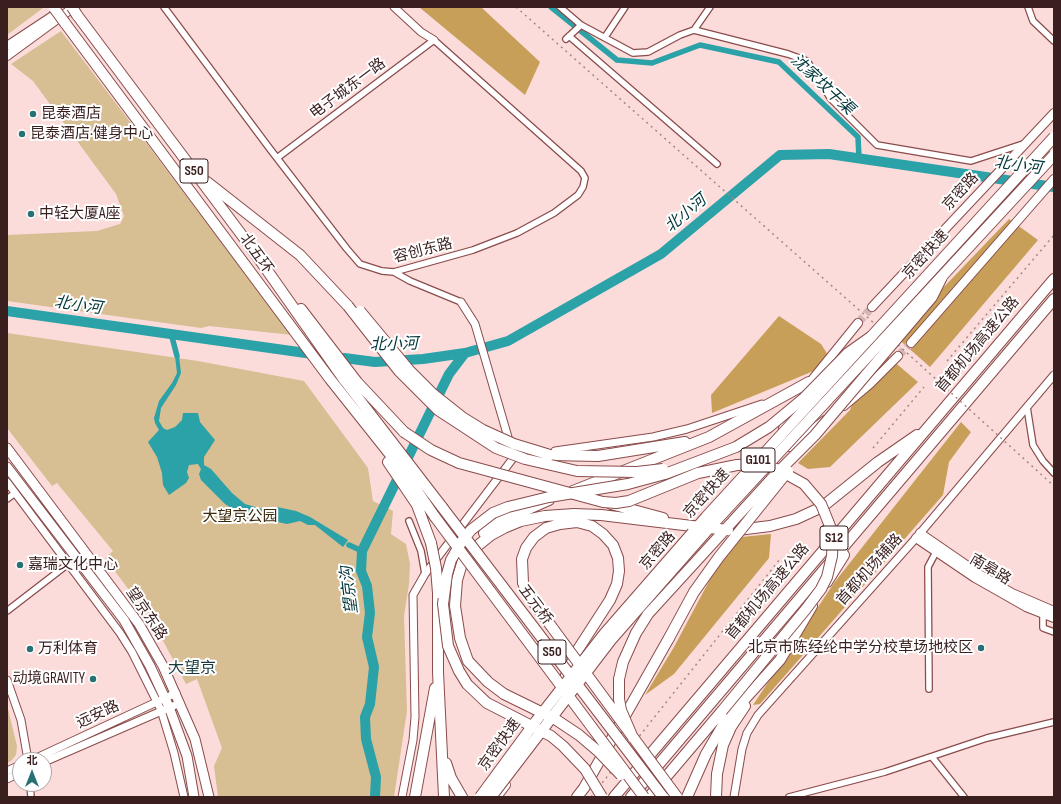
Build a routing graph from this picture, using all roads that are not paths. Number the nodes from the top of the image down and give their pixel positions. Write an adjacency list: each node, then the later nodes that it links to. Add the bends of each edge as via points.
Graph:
1 (53, 7): 46 (highway, 北五环 / S50, bridge, via 330,379)
2 (65, 7): 16 (main road)
3 (164, 7): 22 (street, 容创东路)
4 (394, 7): 14 (street)
5 (399, 7): 14 (street)
6 (560, 7): 11 (street)
7 (625, 7): 13 (street)
8 (710, 7): 12 (street)
9 (1028, 7): 15 (street, via 1033,21)
10 (74, 10): 17 (main road); 24 (highway, 北五环 / S50)
11 (581, 25): 13 (street); 23 (street, via 567,38)
12 (694, 30): 13 (street, via 648,52 633,53); 20 (street, via 808,61 831,99 877,145 971,161)
13 (605, 37)
14 (434, 40): 22 (street, 电子城东一路); 27 (street, 容创东路, via 581,171 585,178 584,187 578,195 554,213 517,233 473,250)
15 (1054, 41)
16 (7, 46)
17 (7, 56)
18 (1054, 113): 20 (main road, 京密路)
19 (1054, 137): 35 (highway, 京密快速 / G101, bridge)
20 (1026, 143): 33 (main road, 京密路)
21 (1054, 155): 28 (highway, 京密快速 / G101, bridge)
22 (277, 158): 27 (street, 容创东路, via 360,264)
23 (717, 164)
24 (193, 170): 26 (highway, 北五环 / S50); 32 (highway, via 300,255)
25 (1054, 180): 36 (main road)
26 (250, 246): 46 (highway, 北五环 / S50, via 346,381); 55 (highway, bridge, via 357,382 404,432 431,450 459,462)
27 (394, 272): 31 (street)
28 (942, 277): 43 (highway, bridge, via 932,297); 98 (highway, 京密快速 / G101, bridge, via 713,524 611,640)
29 (1054, 279): 42 (highway, 首都机场高速公路 / S12)
30 (1054, 299): 60 (highway, 首都机场高速公路 / S12)
31 (461, 302): 47 (street, via 476,329)
32 (351, 305): 44 (highway, bridge, via 433,394 483,430 514,444 550,454 598,456); 48 (highway, bridge, via 399,371 438,410 496,448 554,467 605,473 675,468)
33 (872, 307)
34 (858, 323): 39 (main road, 京密路 / G101)
35 (872, 336): 48 (highway, bridge, via 848,353 804,398 769,427 736,447); 97 (highway, 京密快速 / G101, bridge, via 706,517 604,634)
36 (911, 343)
37 (898, 356): 99 (main road, 京密路 / G101, via 870,384 782,454 670,577 615,641)
38 (1054, 375): 41 (street, 首都机场辅路)
39 (809, 382): 40 (highway); 76 (main road, 京密路 / G101, via 781,432)
40 (779, 398): 44 (highway); 47 (street, via 653,437)
41 (1027, 407): 51 (street, via 1032,445 1042,461); 61 (street, 首都机场辅路)
42 (928, 427): 59 (highway, bridge, via 878,462 822,507 796,519 770,526 738,530); 102 (highway, 首都机场高速公路 / S12)
43 (815, 435): 83 (highway, bridge, via 667,591 636,633 623,662 618,689 622,710); 100 (highway, bridge, via 694,592)
44 (709, 437): 63 (highway, via 499,522 480,536)
45 (7, 448): 79 (main road, 望京东路, via 139,624 164,666)
46 (392, 454): 50 (highway); 50 (highway, 北五环 / S50)
47 (514, 457): 65 (street)
48 (702, 461): 101 (highway, bridge, via 628,484 524,502 493,513 471,530 451,560 443,604 445,634 451,656 467,684 488,703 551,736 564,746 585,769)
49 (7, 467): 67 (main road, 望京东路)
50 (404, 471): 56 (highway, 北五环 / S50); 57 (highway, 北五环 / S50); 75 (highway, bridge, via 431,542 436,568)
51 (1054, 473)
52 (7, 482): 53 (street)
53 (15, 493): 54 (street); 64 (street)
54 (7, 499)
55 (603, 502): 59 (highway, bridge); 105 (highway, bridge, via 629,501 710,469 756,464 777,469 797,479 824,509 830,526 833,546 831,565 821,589)
56 (442, 507): 106 (highway, 五元桥 / S50, bridge)
57 (435, 517): 104 (highway, 五元桥 / S50, bridge)
58 (409, 521): 65 (street, via 421,550)
59 (692, 526): 63 (highway, via 601,515 574,514 529,519 491,536)
60 (859, 530): 74 (highway); 103 (highway, 首都机场高速公路 / S12, via 724,685)
61 (918, 536): 62 (main road, 南皋路); 68 (main road, 南皋路, via 1012,593); 110 (street, 首都机场辅路, via 758,715 747,733 742,749)
62 (936, 552): 71 (main road, 南皋路, via 993,589); 78 (street, via 928,567)
63 (463, 560): 104 (highway, bridge, via 457,580 455,606 464,652 477,671 504,694 556,719 579,735)
64 (68, 564): 66 (street); 69 (street)
65 (425, 574): 93 (street, via 413,595 415,717)
66 (93, 598): 67 (street); 81 (street, via 120,633)
67 (113, 606): 81 (main road, 望京东路, via 128,626 150,666)
68 (1040, 606): 70 (main road, 南皋路); 71 (street)
69 (7, 611)
70 (1054, 611)
71 (1044, 614): 72 (main road, 南皋路); 73 (street, via 1043,628)
72 (1054, 618)
73 (1054, 632)
74 (780, 660): 108 (highway, via 726,720 706,754); 109 (highway, via 731,727 722,750)
75 (438, 672): 86 (highway); 94 (highway)
76 (565, 678): 83 (highway, bridge, via 577,650 610,600 619,572 618,558 613,545 592,526 577,522 546,528 534,537 522,559 523,583 529,596 554,630); 96 (main road, 京密路 / G101)
77 (7, 680): 84 (street, via 21,720)
78 (929, 689)
79 (176, 693): 80 (main road, 望京东路); 81 (street, 远安路)
80 (180, 703): 81 (street, 远安路); 92 (main road, 望京东路, via 194,739)
81 (163, 705): 85 (street, 远安路); 88 (street, 远安路); 90 (street); 91 (main road, 望京东路, via 187,756)
82 (1054, 722): 87 (street, via 987,738)
83 (633, 738): 107 (highway, bridge)
84 (27, 752)
85 (51, 752)
86 (443, 755): 89 (highway); 95 (highway, via 451,778)
87 (932, 757): 111 (street); 112 (street)
88 (52, 758)
89 (443, 795)
90 (184, 797)
91 (194, 797)
92 (208, 797)
93 (402, 797)
94 (415, 797)
95 (462, 797)
96 (477, 797)
97 (480, 797)
98 (491, 797)
99 (497, 797)
100 (578, 797)
101 (602, 797)
102 (614, 797)
103 (631, 797)
104 (643, 797)
105 (649, 797)
106 (662, 797)
107 (677, 797)
108 (687, 797)
109 (716, 797)
110 (734, 797)
111 (789, 797)
112 (964, 797)

